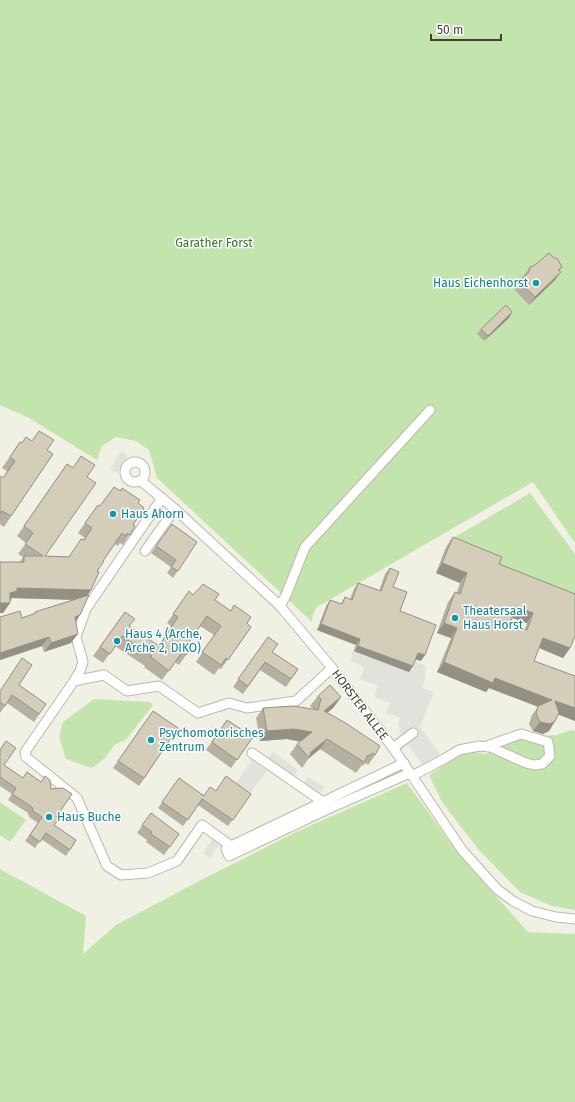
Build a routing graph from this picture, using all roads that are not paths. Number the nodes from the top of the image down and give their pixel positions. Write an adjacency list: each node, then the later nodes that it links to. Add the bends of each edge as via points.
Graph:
1 (430, 410): 6 (street, via 305,548)
2 (141, 481): 3 (street, HORSTER ALLEE)
3 (162, 498): 4 (street, HORSTER ALLEE); 8 (street, via 86,609 76,637 83,662)
4 (175, 509): 5 (street); 6 (street, HORSTER ALLEE)
5 (145, 551)
6 (280, 606): 7 (street, HORSTER ALLEE)
7 (332, 668): 8 (street, via 296,701 247,708 229,704 198,713 160,686 127,691 104,675); 11 (street, HORSTER ALLEE)
8 (74, 681): 15 (street, via 25,752 26,757 77,798 107,866 121,874 148,873 177,860 202,825 231,846)
9 (413, 733): 11 (street)
10 (487, 746): 10 (street, via 534,765 542,764 550,756 548,742 521,734); 14 (street, via 459,750)
11 (393, 748): 13 (street, HORSTER ALLEE)
12 (252, 753): 15 (street)
13 (404, 763): 14 (street, HORSTER ALLEE); 15 (street)
14 (411, 774): 15 (street); 16 (street, HORSTER ALLEE, via 462,850 497,889 532,911)
15 (324, 806)
16 (575, 919)

